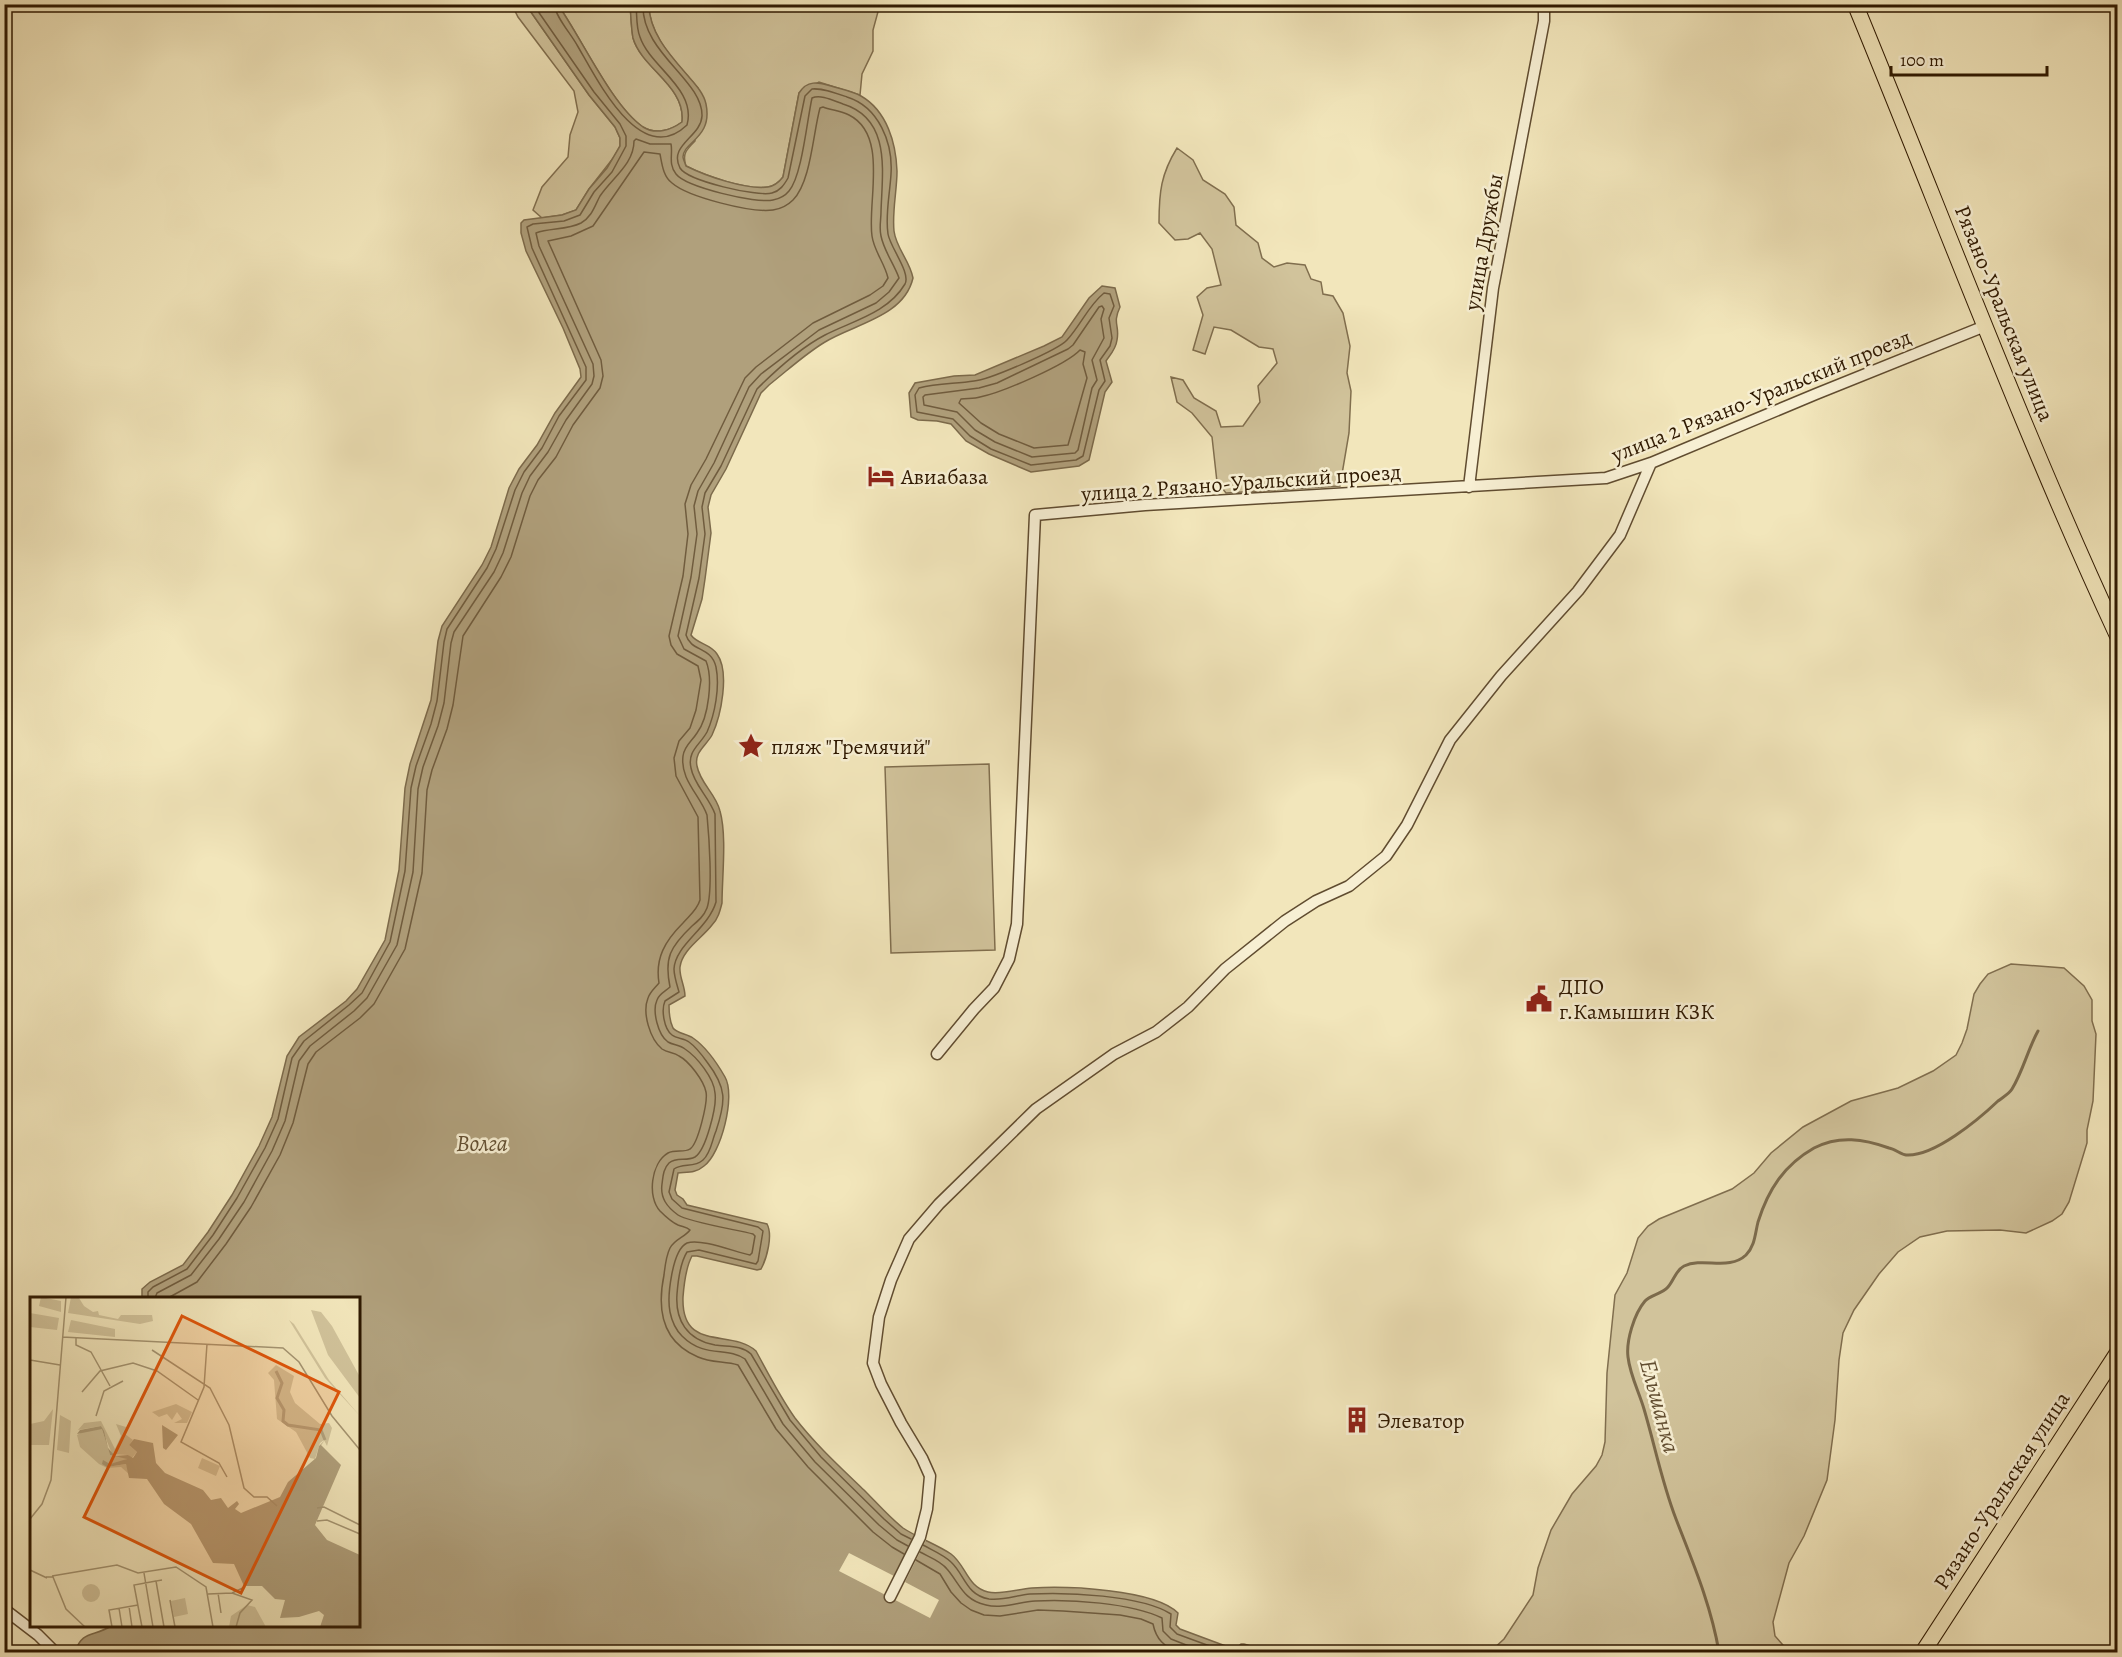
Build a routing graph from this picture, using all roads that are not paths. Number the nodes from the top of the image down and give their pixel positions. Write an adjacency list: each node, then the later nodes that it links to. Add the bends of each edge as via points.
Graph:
1 (1544, 4): 5 (street, улица Дружбы, via 1544,21 1492,288)
2 (1855, 4): 3 (main road, Рязано-Уральская улица)
3 (1985, 326): 4 (street, улица 2 Рязано-Уральский проезд); 6 (main road, Рязано-Уральская улица)
4 (1651, 463): 5 (street, улица 2 Рязано-Уральский проезд, via 1606,478); 9 (street, via 1620,536 1450,740 1407,825 1386,856 1349,886 1285,921 1156,1032 1114,1054 1036,1109 909,1239 879,1317 873,1363 930,1476 920,1537)
5 (1469, 488): 7 (street, улица 2 Рязано-Уральский проезд, via 1145,505 1035,515 1017,924 1009,959 994,988)
6 (2118, 637)
7 (937, 1054)
8 (2118, 1352): 12 (main road, Рязано-Уральская улица)
9 (890, 1597)
10 (4, 1609): 11 (street)
11 (55, 1653)
12 (1923, 1653)

